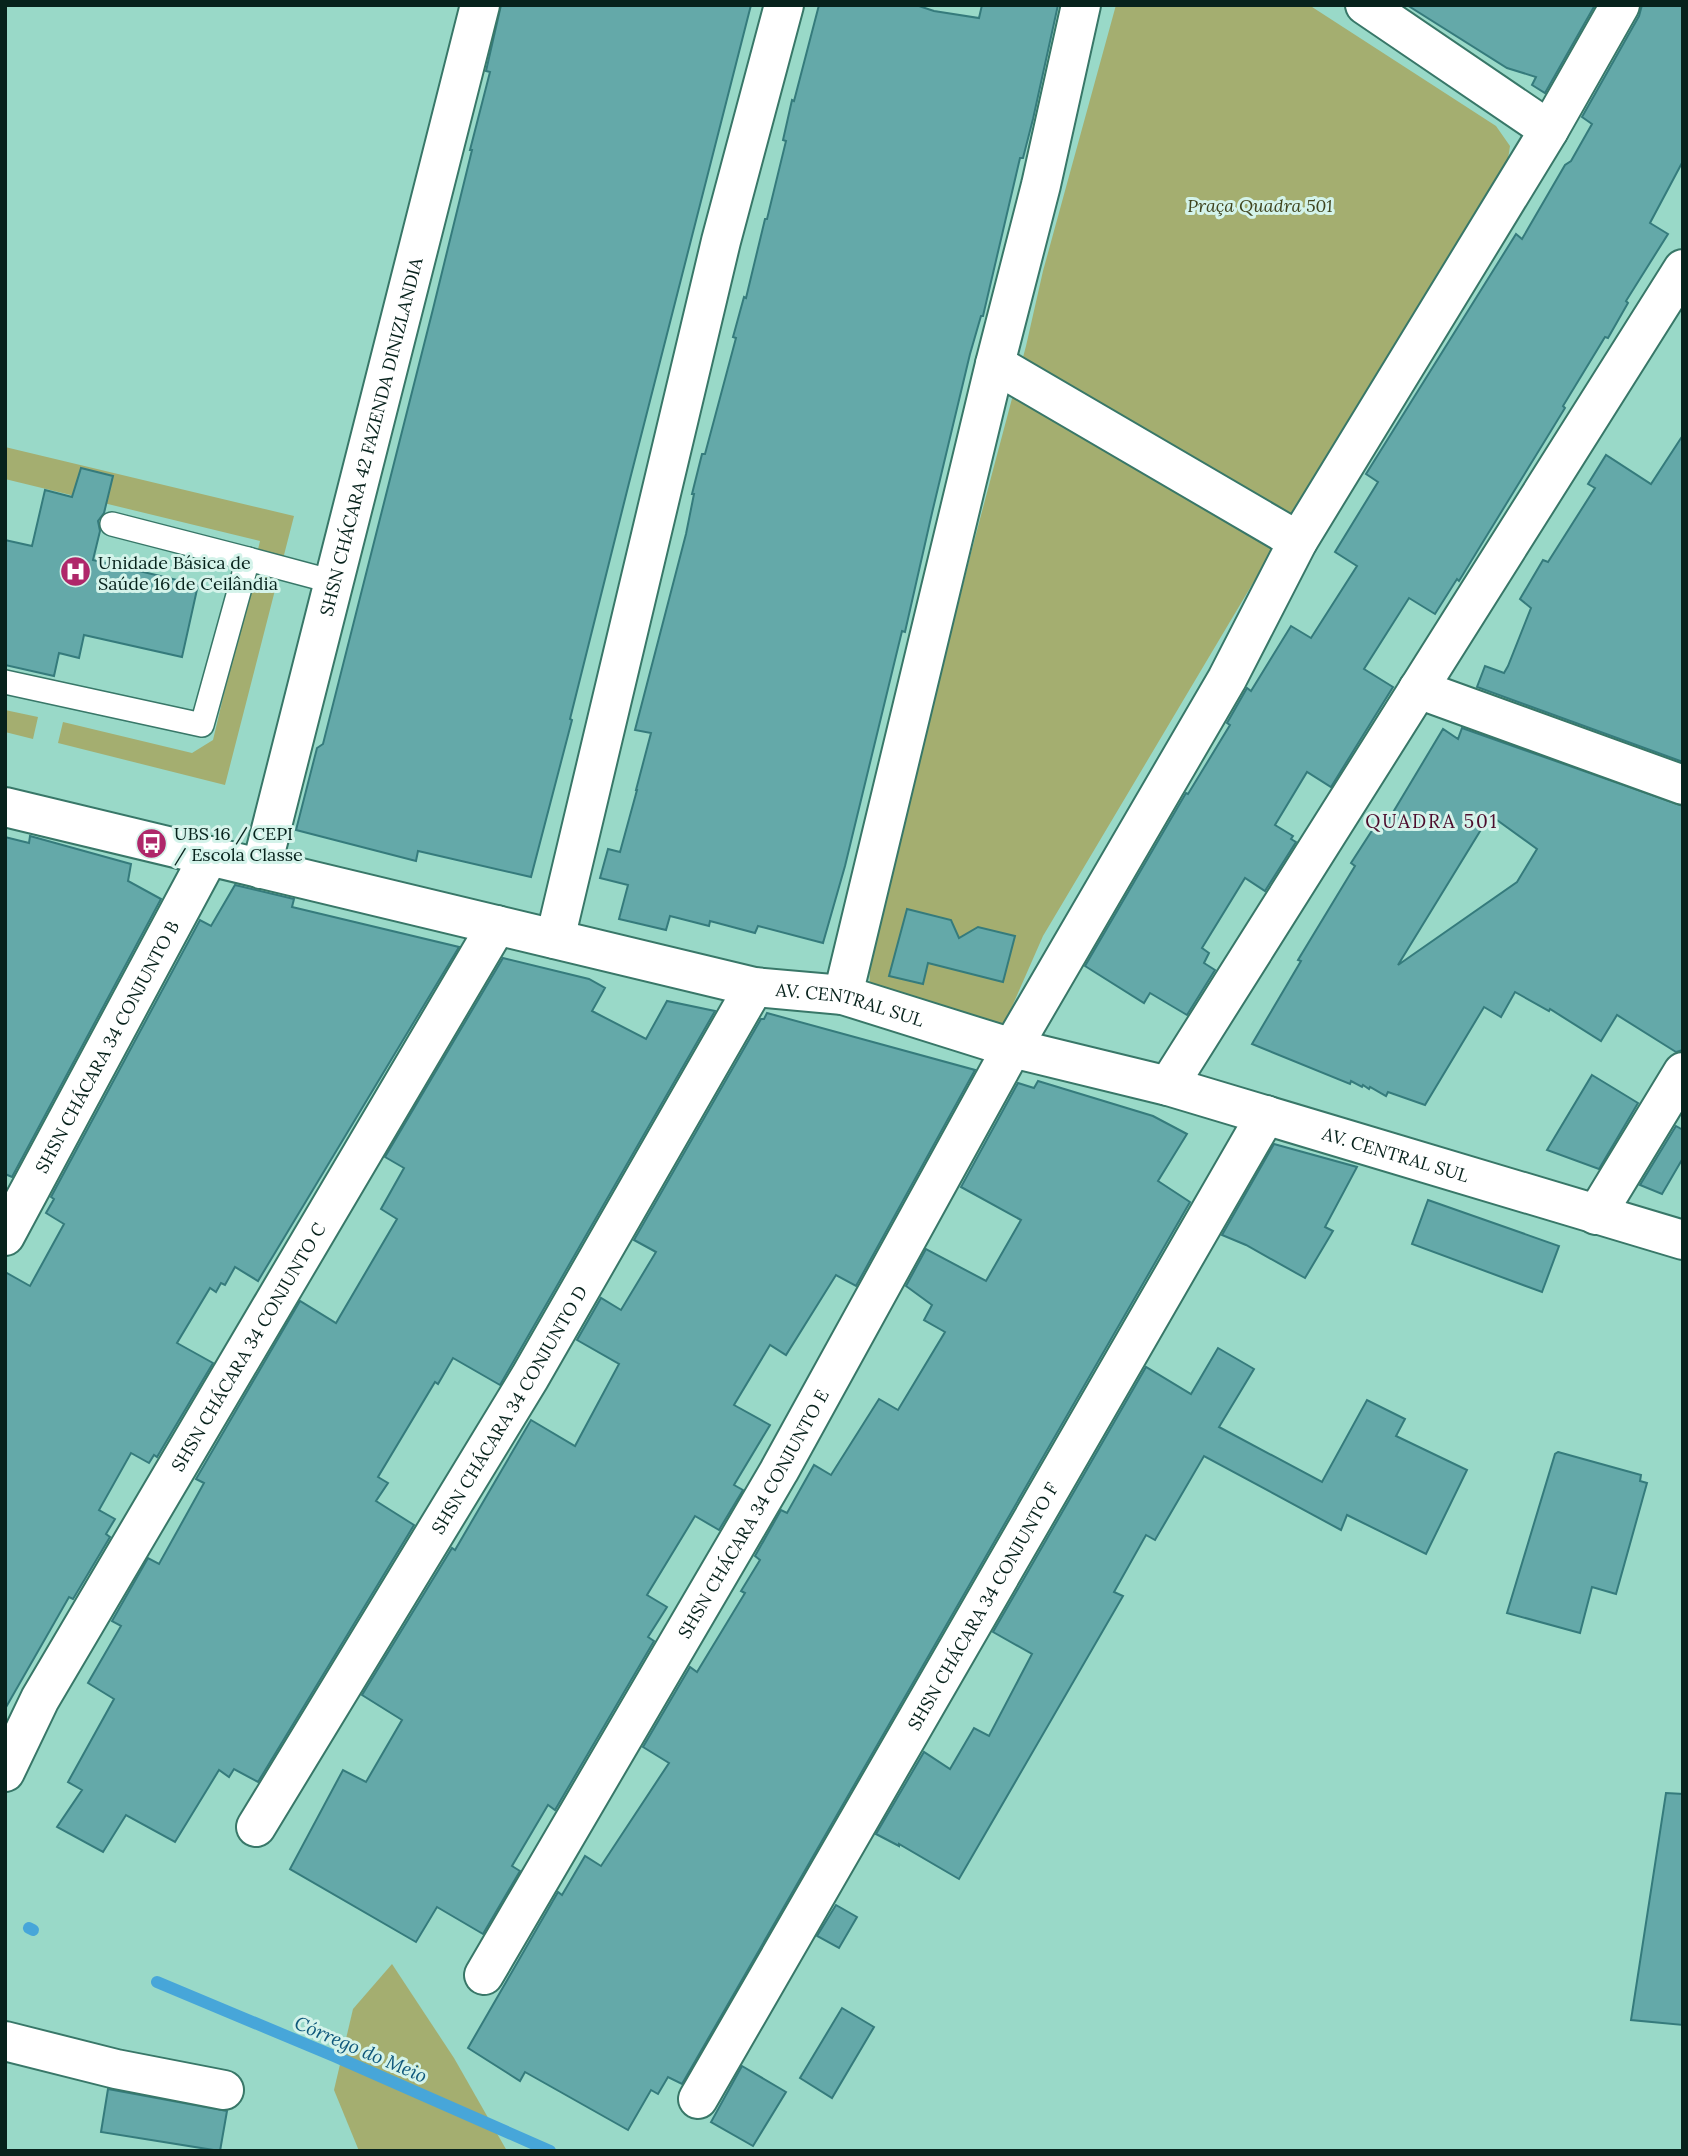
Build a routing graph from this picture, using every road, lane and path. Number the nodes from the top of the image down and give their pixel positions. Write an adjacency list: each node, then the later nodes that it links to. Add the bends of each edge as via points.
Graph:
1 (480, 5): 12 (street, SHSN CHÁCARA 42 FAZENDA DINIZLANDIA)
2 (784, 5): 20 (street, via 721,241)
3 (1081, 5): 8 (street)
4 (1365, 5): 6 (street)
5 (1620, 5): 6 (street, SHSN CHÁCARA 34 CONJUNTO E)
6 (1549, 131): 10 (street, SHSN CHÁCARA 34 CONJUNTO E)
7 (1683, 270): 14 (street)
8 (995, 364): 10 (street); 22 (street)
9 (112, 524): 11 (lane)
10 (1298, 541): 23 (street, SHSN CHÁCARA 34 CONJUNTO E, via 1227,679)
11 (248, 559): 12 (lane); 13 (lane, via 202,725)
12 (334, 582): 18 (street, SHSN CHÁCARA 42 FAZENDA DINIZLANDIA)
13 (5, 682)
14 (1418, 689): 15 (street); 25 (street)
15 (1683, 785)
16 (5, 807): 17 (street, AV. CENTRAL SUL)
17 (209, 856): 18 (street, AV. CENTRAL SUL); 28 (street, SHSN CHÁCARA 34 CONJUNTO B)
18 (261, 869): 19 (street, AV. CENTRAL SUL)
19 (497, 925): 20 (street, AV. CENTRAL SUL); 30 (street, SHSN CHÁCARA 34 CONJUNTO C, via 40,1699)
20 (555, 939): 21 (street, AV. CENTRAL SUL)
21 (754, 987): 22 (street, AV. CENTRAL SUL); 31 (street, SHSN CHÁCARA 34 CONJUNTO D, via 530,1377)
22 (843, 995): 23 (street, AV. CENTRAL SUL)
23 (1012, 1048): 25 (street, AV. CENTRAL SUL); 32 (street, SHSN CHÁCARA 34 CONJUNTO E, via 779,1471)
24 (1683, 1072): 27 (street)
25 (1168, 1086): 26 (street, AV. CENTRAL SUL)
26 (1266, 1115): 27 (street, AV. CENTRAL SUL); 35 (street, SHSN CHÁCARA 34 CONJUNTO F)
27 (1596, 1215): 29 (street, AV. CENTRAL SUL)
28 (5, 1236)
29 (1683, 1240)
30 (5, 1772)
31 (256, 1827)
32 (484, 1975)
33 (5, 2041): 34 (street)
34 (224, 2090)
35 (698, 2099)

